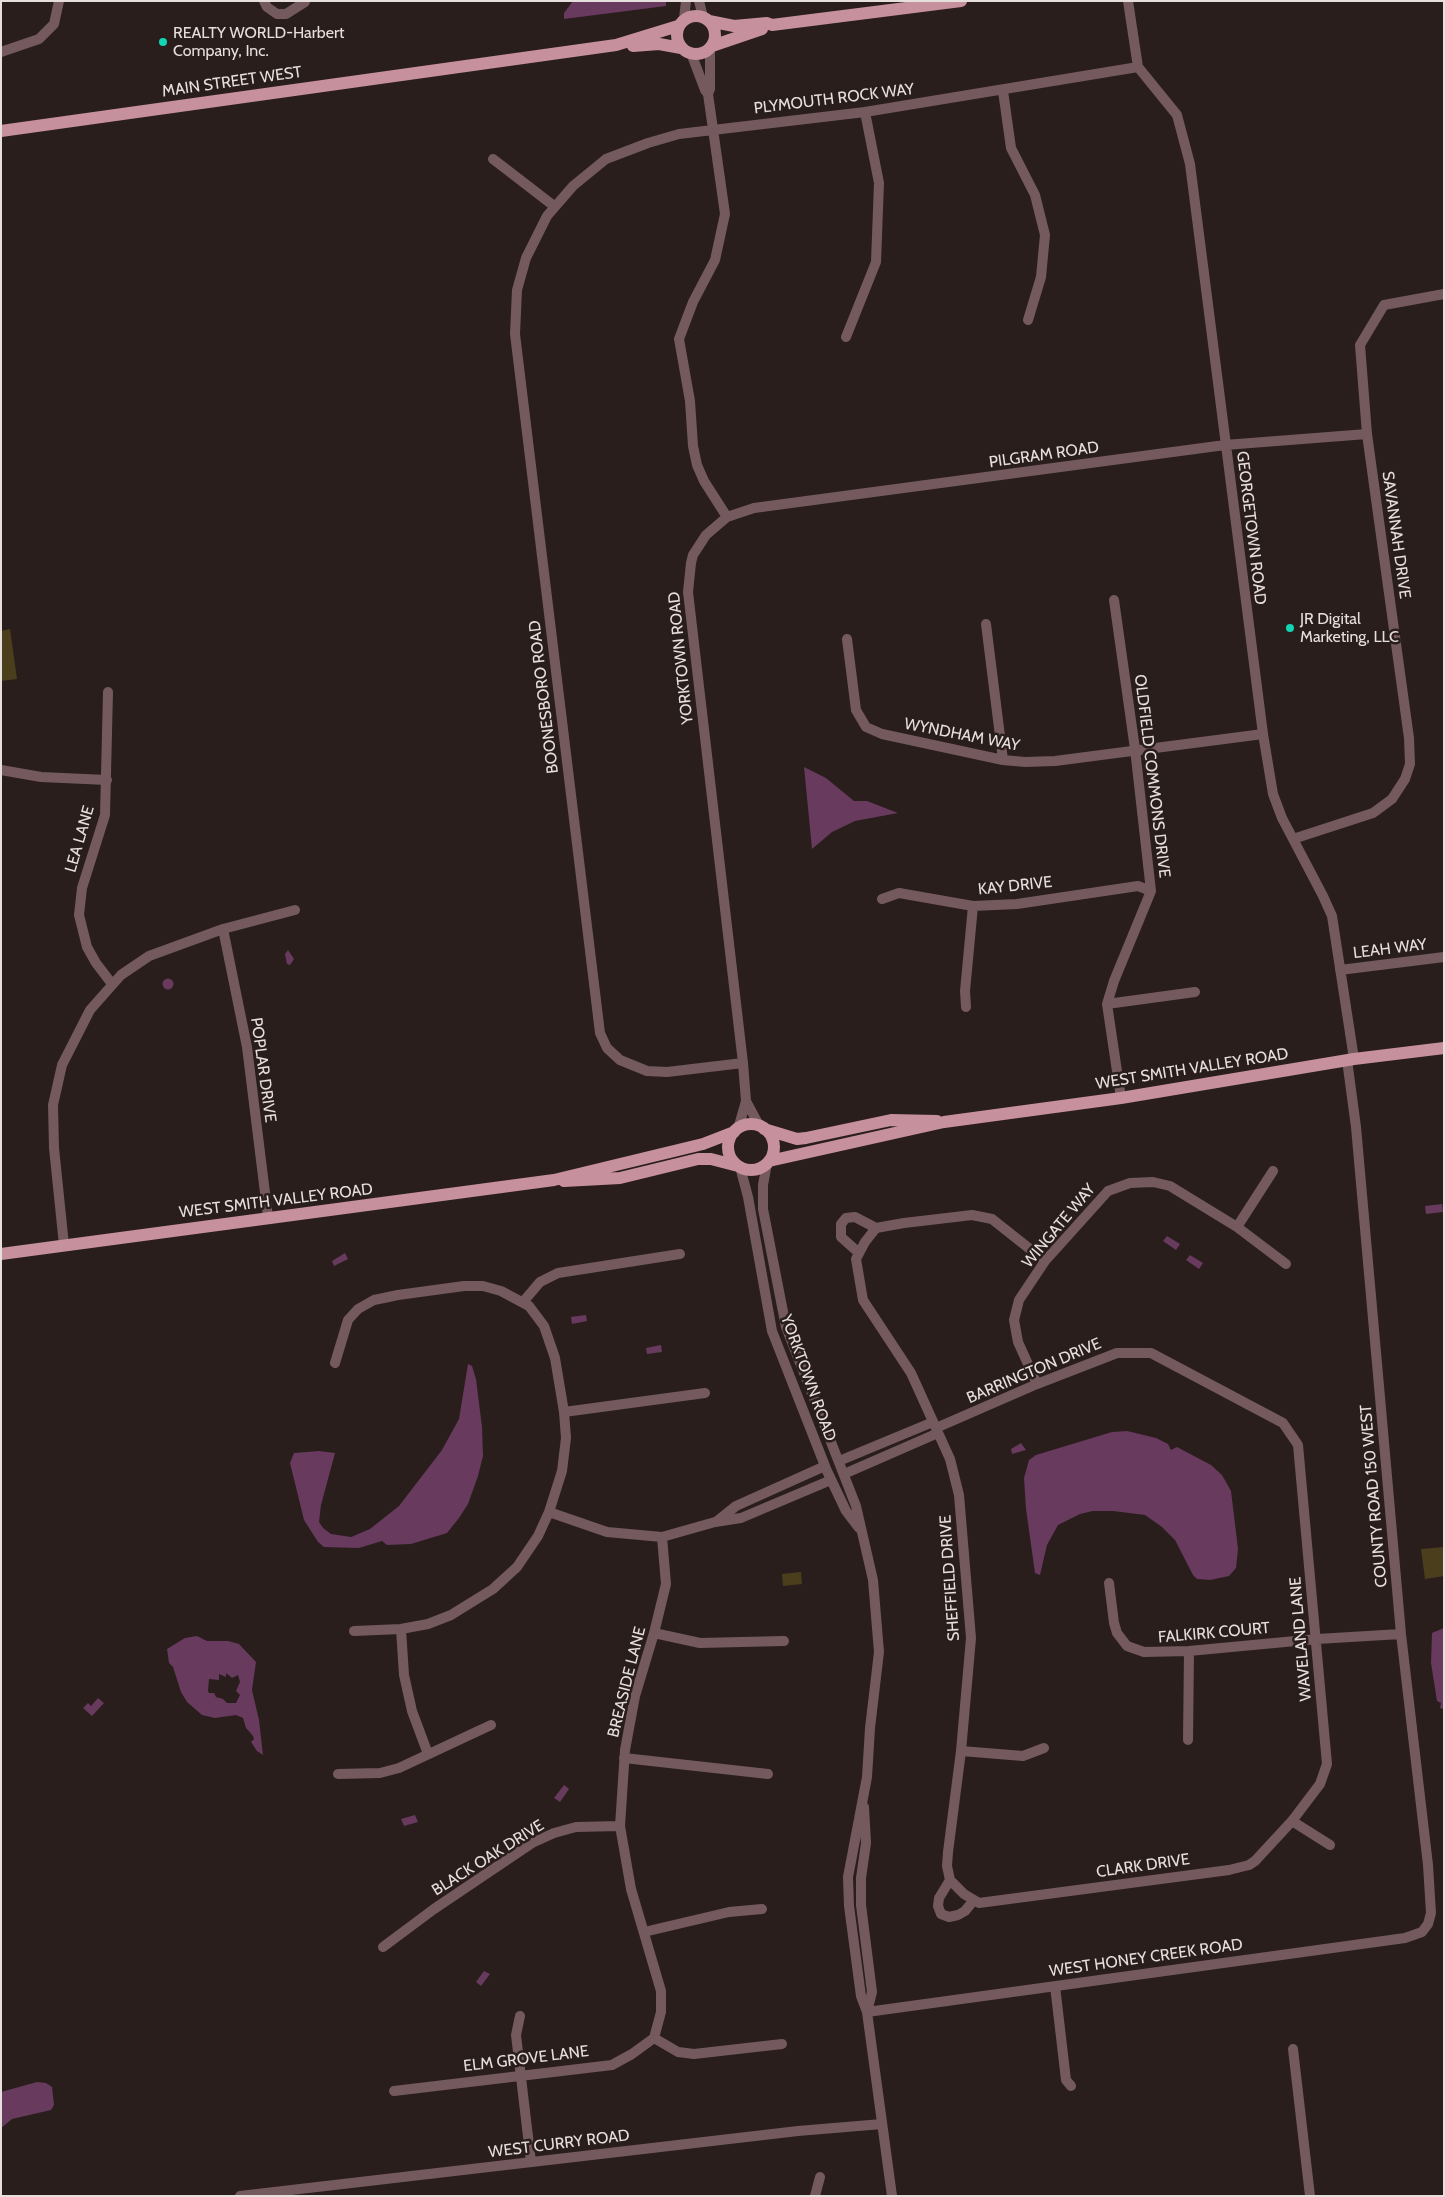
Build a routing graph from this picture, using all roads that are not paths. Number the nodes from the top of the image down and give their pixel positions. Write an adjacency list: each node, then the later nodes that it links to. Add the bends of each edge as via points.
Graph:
1 (59, 1): 14 (street, via 54,24 39,39)
2 (264, 1): 7 (street, via 277,14 286,14)
3 (686, 1): 9 (street)
4 (700, 1): 8 (street)
5 (961, 1): 10 (main road, MAIN STREET WEST)
6 (1128, 1): 15 (street, GEORGETOWN ROAD)
7 (307, 2)
8 (706, 19): 9 (main road, MAIN STREET WEST, via 695,16); 10 (main road, MAIN STREET WEST, via 734,26); 12 (main road, via 715,33)
9 (681, 22): 11 (main road, MAIN STREET WEST); 13 (main road, via 677,35)
10 (772, 25): 12 (main road, MAIN STREET WEST)
11 (616, 45): 13 (main road, MAIN STREET WEST, via 659,44); 20 (main road, MAIN STREET WEST)
12 (711, 48): 13 (main road, MAIN STREET WEST, via 701,53); 17 (street)
13 (686, 50): 17 (street)
14 (1, 52)
15 (1138, 67): 16 (street, PLYMOUTH ROCK WAY); 27 (street, GEORGETOWN ROAD, via 1177,116 1190,164)
16 (1003, 91): 18 (street, PLYMOUTH ROCK WAY); 24 (street, via 1011,148 1035,195 1045,235 1041,277)
17 (708, 94): 19 (street)
18 (866, 112): 19 (street, PLYMOUTH ROCK WAY); 25 (street, via 879,183 876,262)
19 (713, 129): 22 (street, PLYMOUTH ROCK WAY, via 671,136 606,159); 28 (street, via 724,214 715,260 693,302 679,339 697,464)
20 (1, 131)
21 (493, 159): 22 (street)
22 (554, 206): 52 (street, BOONESBORO ROAD, via 534,239 522,270 515,334 600,1033 607,1048 620,1060 647,1071 667,1072)
23 (1444, 294): 26 (street, SAVANNAH DRIVE, via 1384,305 1360,345)
24 (1028, 320)
25 (846, 337)
26 (1367, 434): 27 (street, PILGRAM ROAD); 38 (street, SAVANNAH DRIVE, via 1410,764 1392,799 1373,813)
27 (1225, 446): 28 (street, PILGRAM ROAD, via 754,508); 33 (street, GEORGETOWN ROAD)
28 (727, 517): 52 (street, YORKTOWN ROAD, via 706,535 693,555 688,592)
29 (1114, 600): 34 (street, OLDFIELD COMMONS DRIVE)
30 (986, 624): 35 (street)
31 (847, 639): 35 (street, WYNDHAM WAY, via 856,710 866,727 882,734)
32 (108, 692): 37 (street, LEA LANE)
33 (1263, 734): 34 (street, WYNDHAM WAY); 38 (street, GEORGETOWN ROAD, via 1273,794)
34 (1135, 749): 35 (street, WYNDHAM WAY, via 1055,760); 39 (street, OLDFIELD COMMONS DRIVE)
35 (1003, 760)
36 (1, 770): 37 (street, via 41,777)
37 (107, 780): 46 (street, LEA LANE, via 105,815 82,888 79,915 87,947)
38 (1293, 840): 45 (street, GEORGETOWN ROAD, via 1332,916)
39 (1152, 891): 41 (street, KAY DRIVE, via 1138,886 1017,904); 48 (street, OLDFIELD COMMONS DRIVE, via 1114,981)
40 (882, 899): 41 (street, KAY DRIVE, via 899,893)
41 (973, 906): 49 (street)
42 (295, 910): 43 (street)
43 (222, 929): 46 (street, via 149,956); 62 (street, POPLAR DRIVE, via 247,1047)
44 (1444, 957): 45 (street, LEAH WAY)
45 (1340, 970): 51 (street, GEORGETOWN ROAD)
46 (112, 984): 65 (street, via 90,1010 70,1046 54,1095 52,1128)
47 (1195, 992): 48 (street)
48 (1108, 1004): 53 (street, OLDFIELD COMMONS DRIVE)
49 (966, 1008)
50 (1444, 1048): 51 (main road, WEST SMITH VALLEY ROAD)
51 (1351, 1060): 53 (main road, WEST SMITH VALLEY ROAD); 90 (street, COUNTY ROAD 150 WEST)
52 (743, 1063): 54 (street, YORKTOWN ROAD)
53 (1121, 1098): 55 (main road, WEST SMITH VALLEY ROAD)
54 (746, 1101): 56 (street, YORKTOWN ROAD); 57 (street, YORKTOWN ROAD)
55 (944, 1122): 56 (main road, WEST SMITH VALLEY ROAD, via 891,1120 798,1139); 58 (main road, WEST SMITH VALLEY ROAD)
56 (762, 1128): 57 (main road, via 746,1125); 58 (main road, via 770,1135 773,1144)
57 (736, 1130): 59 (main road, via 728,1148 732,1160); 61 (main road, WEST SMITH VALLEY ROAD, via 703,1144)
58 (768, 1162): 59 (main road, via 755,1170); 78 (street, YORKTOWN ROAD, via 763,1184 763,1209 786,1327)
59 (739, 1167): 61 (main road, WEST SMITH VALLEY ROAD, via 698,1159 620,1178 573,1182); 79 (street, YORKTOWN ROAD, via 748,1197 772,1331)
60 (1273, 1171): 63 (street)
61 (554, 1180): 62 (main road, WEST SMITH VALLEY ROAD)
62 (268, 1217): 65 (main road, WEST SMITH VALLEY ROAD)
63 (1237, 1227): 69 (street, WINGATE WAY, via 1170,1186 1153,1182 1130,1183 1108,1191); 70 (street, WINGATE WAY)
64 (876, 1228): 68 (street); 68 (street, via 854,1217 846,1218 841,1224 841,1237); 69 (street, via 945,1217 979,1216 1000,1224)
65 (64, 1245): 66 (main road, WEST SMITH VALLEY ROAD)
66 (1, 1254)
67 (680, 1254): 71 (street, via 558,1273 540,1282)
68 (857, 1256): 76 (street, SHEFFIELD DRIVE, via 863,1300 911,1374)
69 (1045, 1260): 73 (street, WINGATE WAY, via 1019,1300 1014,1320 1018,1342)
70 (1286, 1264)
71 (523, 1302): 72 (street, via 501,1291 474,1286 374,1300 358,1309 348,1320); 75 (street, via 544,1326 555,1358)
72 (335, 1363)
73 (1037, 1384): 76 (street, BARRINGTON DRIVE); 77 (street, BARRINGTON DRIVE, via 1117,1352 1151,1353 1283,1423)
74 (705, 1393): 75 (street)
75 (564, 1412): 82 (street, via 566,1438 562,1472)
76 (936, 1428): 78 (street); 80 (street); 97 (street, SHEFFIELD DRIVE, via 957,1483 972,1638)
77 (1298, 1445): 91 (street, WAVELAND LANE)
78 (839, 1461): 80 (street, YORKTOWN ROAD)
79 (825, 1466): 81 (street, YORKTOWN ROAD); 83 (street, via 736,1506)
80 (844, 1474): 84 (street, YORKTOWN ROAD)
81 (831, 1480): 83 (street, via 741,1518); 84 (street, YORKTOWN ROAD, via 846,1511)
82 (549, 1512): 85 (street, via 607,1532); 87 (street, via 538,1536 516,1567 493,1589 451,1615)
83 (715, 1522): 85 (street)
84 (861, 1531): 112 (street, YORKTOWN ROAD, via 873,1580 879,1652 864,1802 866,1843 861,1878 861,1905 872,1992)
85 (662, 1537): 89 (street, BREASIDE LANE, via 666,1584)
86 (1109, 1582): 93 (street, FALKIRK COURT, via 1114,1623 1127,1646 1144,1652)
87 (401, 1629): 88 (street); 98 (street, via 404,1675 412,1711)
88 (354, 1631)
89 (654, 1632): 92 (street, via 700,1643); 99 (street, BREASIDE LANE, via 635,1696)
90 (1401, 1634): 91 (street, FALKIRK COURT); 108 (street, COUNTY ROAD 150 WEST, via 1428,1865 1430,1913)
91 (1317, 1639): 93 (street, FALKIRK COURT); 102 (street, WAVELAND LANE, via 1326,1767 1320,1784)
92 (784, 1641)
93 (1189, 1651): 95 (street)
94 (491, 1725): 98 (street)
95 (1188, 1740)
96 (1044, 1748): 97 (street, via 1023,1756)
97 (961, 1751): 105 (street, SHEFFIELD DRIVE, via 948,1852)
98 (428, 1754): 100 (street, via 380,1773)
99 (624, 1758): 101 (street); 103 (street, BREASIDE LANE)
100 (338, 1774)
101 (768, 1774)
102 (1292, 1821): 104 (street); 106 (street, CLARK DRIVE, via 1261,1855 1242,1867)
103 (620, 1826): 109 (street, BREASIDE LANE, via 631,1889); 110 (street, BLACK OAK DRIVE, via 576,1827 532,1844)
104 (1330, 1845)
105 (950, 1880): 106 (street); 106 (street, via 939,1898 941,1914 949,1917 958,1915)
106 (977, 1902)
107 (762, 1909): 109 (street, via 729,1912)
108 (1426, 1928): 111 (street, WEST HONEY CREEK ROAD, via 1405,1938)
109 (644, 1932): 114 (street, BREASIDE LANE, via 661,1991 661,2012)
110 (383, 1947)
111 (1055, 1986): 112 (street, WEST HONEY CREEK ROAD); 118 (street, via 1066,2080)
112 (867, 2012): 120 (street, YORKTOWN ROAD)
113 (520, 2016): 117 (street, via 516,2035)
114 (654, 2038): 115 (street, via 678,2052 694,2054); 117 (street, ELM GROVE LANE, via 612,2065)
115 (782, 2044)
116 (1292, 2050): 126 (street)
117 (519, 2074): 119 (street, ELM GROVE LANE); 121 (street)
118 (1071, 2086)
119 (394, 2091)
120 (882, 2124): 121 (street, WEST CURRY ROAD); 125 (street)
121 (531, 2162): 123 (street, WEST CURRY ROAD)
122 (820, 2177): 124 (street)
123 (240, 2196)
124 (815, 2196)
125 (892, 2196)
126 (1310, 2196)

